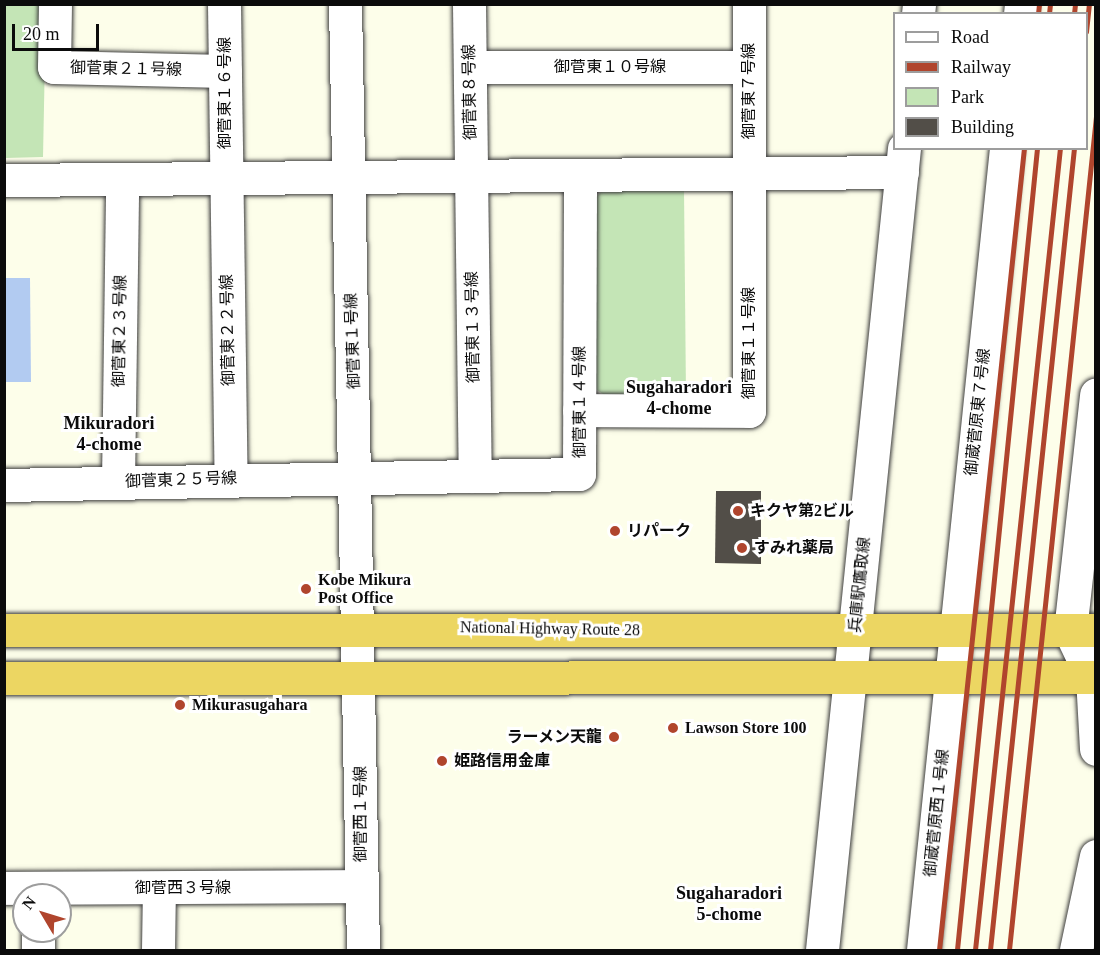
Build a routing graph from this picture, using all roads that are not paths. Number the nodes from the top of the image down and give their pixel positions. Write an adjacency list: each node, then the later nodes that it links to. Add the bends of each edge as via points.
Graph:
1 (55, 4): 8 (street, 御菅東２１号線, via 54,68)
2 (224, 4): 8 (street, 御菅東１６号線)
3 (345, 4): 12 (street, 御菅東１号線)
4 (469, 4): 6 (street, 御菅東８号線)
5 (749, 4): 7 (street, 御菅東７号線)
6 (470, 67): 7 (street, 御菅東１０号線); 13 (street, 御菅東８号線)
7 (749, 67): 11 (street, 御菅東７号線)
8 (225, 71): 17 (street, 御菅東１６号線)
9 (1006, 150): 29 (street, 御蔵菅原東７号線)
10 (903, 160): 11 (street); 28 (street, 兵庫駅鷹取線)
11 (749, 178): 14 (street); 19 (street, 御菅東１１号線, via 749,411)
12 (348, 179): 13 (street); 17 (street); 22 (street, 御菅東１号線)
13 (471, 179): 14 (street); 20 (street, 御菅東１３号線)
14 (580, 179): 19 (street, 御菅東１４号線)
15 (4, 180): 16 (street)
16 (122, 181): 17 (street); 23 (street, 御菅東２３号線)
17 (225, 181): 21 (street, 御菅東２２号線)
18 (1095, 394): 27 (street)
19 (579, 410): 20 (street, 御菅東１４号線, via 579,474)
20 (475, 476): 22 (street, 御菅東１４号線)
21 (231, 478): 22 (street, 御菅東２５号線); 23 (street, 御菅東２５号線)
22 (357, 478): 25 (street, 御菅東１号線)
23 (118, 482): 24 (street, 御菅東２５号線)
24 (4, 485)
25 (360, 627): 26 (highway, National Highway Route 28); 28 (highway, National Highway Route 28); 32 (street, 御菅東１号線)
26 (4, 630)
27 (1083, 630): 29 (highway, National Highway Route 28); 33 (street)
28 (855, 632): 29 (highway, National Highway Route 28); 30 (street, 兵庫駅鷹取線)
29 (955, 632): 31 (street, 御蔵菅原東７号線)
30 (851, 675): 31 (highway); 32 (highway); 42 (street, 兵庫駅鷹取線)
31 (951, 676): 33 (highway); 43 (street, 御蔵菅原西１号線)
32 (360, 677): 34 (highway); 37 (street, 御菅西１号線)
33 (1094, 677): 35 (street)
34 (4, 678)
35 (1095, 749)
36 (1095, 856): 44 (street)
37 (362, 886): 38 (street, 御菅西３号線); 41 (street, 御菅西１号線)
38 (159, 888): 39 (street, 御菅西３号線); 40 (street)
39 (72, 891)
40 (158, 951)
41 (363, 951)
42 (822, 951)
43 (923, 951)
44 (1076, 951)

